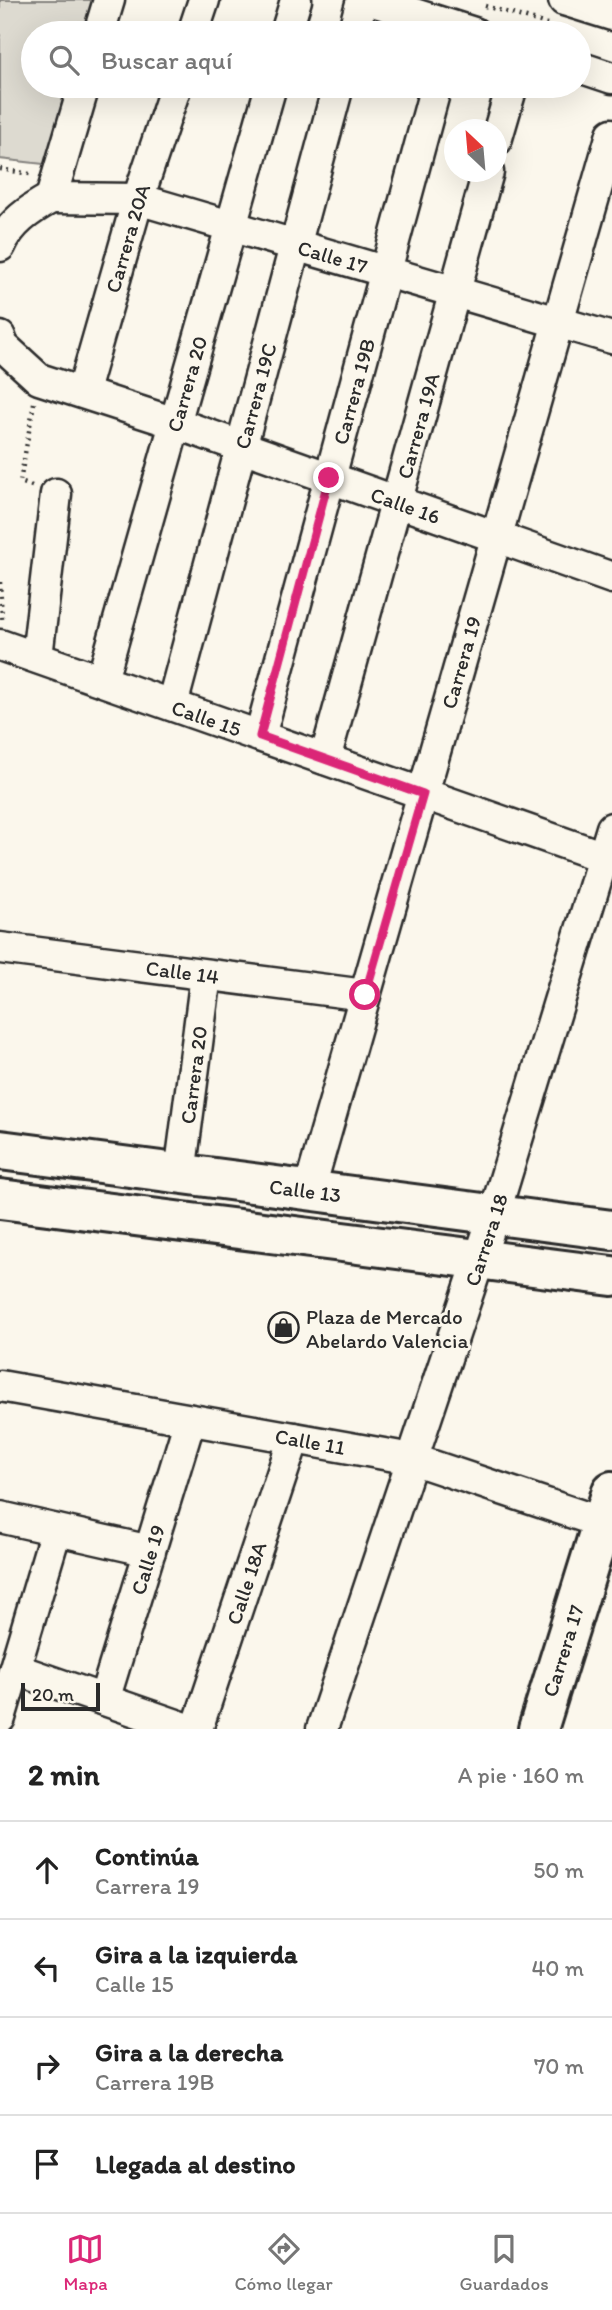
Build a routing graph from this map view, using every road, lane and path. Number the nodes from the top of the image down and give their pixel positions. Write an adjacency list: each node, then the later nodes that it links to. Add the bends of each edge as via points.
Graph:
1 (109, 0): 9 (street)
2 (204, 0): 10 (street)
3 (296, 0): 11 (street)
4 (362, 0): 12 (street)
5 (370, 0): 13 (street)
6 (479, 4): 7 (path)
7 (561, 14): 8 (street)
8 (612, 15)
9 (103, 21)
10 (197, 21)
11 (290, 21)
12 (356, 21)
13 (430, 21)
14 (591, 71): 15 (street)
15 (612, 78)
16 (80, 98): 25 (street)
17 (172, 98): 26 (street, Carrera 20A)
18 (267, 98): 27 (street, Carrera 20)
19 (335, 98): 28 (street, Carrera 19C)
20 (433, 98): 30 (street, Carrera 19B)
21 (509, 98): 22 (street)
22 (502, 119)
23 (612, 134): 32 (street, Carrera 19)
24 (485, 182): 31 (street, Carrera 19A)
25 (51, 198): 26 (street, Calle 17); 29 (street, via 25,213)
26 (138, 199): 27 (street, Calle 17); 36 (street, Carrera 20A)
27 (229, 224): 28 (street, Calle 17); 37 (street, Carrera 20)
28 (293, 243): 30 (street, Calle 17); 38 (street, Carrera 19C)
29 (0, 246)
30 (384, 270): 31 (street, Calle 17); 39 (street, Carrera 19B)
31 (453, 290): 32 (street, Calle 17); 41 (street, Carrera 19A)
32 (558, 322): 34 (street, Calle 17); 42 (street, Carrera 19)
33 (0, 337): 35 (street)
34 (612, 338)
35 (39, 379): 36 (street, Calle 16); 40 (path, via 20,482)
36 (83, 391): 37 (street, Calle 16)
37 (174, 423): 38 (street, Calle 16); 47 (street, Carrera 20)
38 (241, 446): 39 (street, Calle 16); 48 (street, Carrera 19C)
39 (329, 478): 41 (street, Calle 16); 49 (street, Carrera 19B)
40 (56, 494): 46 (street)
41 (396, 502): 42 (street, Calle 16); 50 (street, Carrera 19A)
42 (497, 537): 43 (street, Calle 16); 51 (street, Carrera 19)
43 (612, 579)
44 (0, 582): 45 (path)
45 (1, 645): 46 (street, Calle 15)
46 (37, 657): 47 (street, Calle 15)
47 (102, 680): 48 (street, Calle 15)
48 (172, 705): 49 (street, Calle 15)
49 (260, 736): 50 (street, Calle 15)
50 (325, 759): 51 (street, Calle 15)
51 (423, 794): 53 (street, Calle 15); 56 (street, Carrera 19)
52 (612, 828): 53 (street, Carrera 18)
53 (607, 858): 61 (street, Carrera 18)
54 (0, 948): 55 (street, Calle 14)
55 (206, 975): 56 (street, Calle 14); 58 (street, Carrera 20)
56 (365, 995): 59 (street, Carrera 19)
57 (0, 1150): 58 (street, Calle 13)
58 (180, 1174): 59 (street, Calle 13)
59 (309, 1191): 61 (street, Calle 13)
60 (0, 1199): 63 (street)
61 (494, 1215): 62 (street, Calle 13); 63 (street, Carrera 18)
62 (612, 1230)
63 (480, 1259): 64 (street); 68 (street, Carrera 18)
64 (612, 1276)
65 (0, 1386): 66 (street, Calle 11)
66 (190, 1420): 67 (street, Calle 11); 72 (street, Calle 19)
67 (294, 1438): 68 (street, Calle 11); 77 (street, Calle 18A)
68 (412, 1459): 69 (street, Calle 11); 78 (street, Carrera 18)
69 (609, 1513): 79 (street, Carrera 17)
70 (0, 1517): 71 (street)
71 (56, 1530): 72 (street); 73 (street)
72 (150, 1551): 74 (street, Calle 19)
73 (15, 1669): 74 (street); 75 (street)
74 (104, 1700): 76 (street)
75 (0, 1718)
76 (188, 1729)
77 (197, 1729)
78 (322, 1729)
79 (538, 1729)

